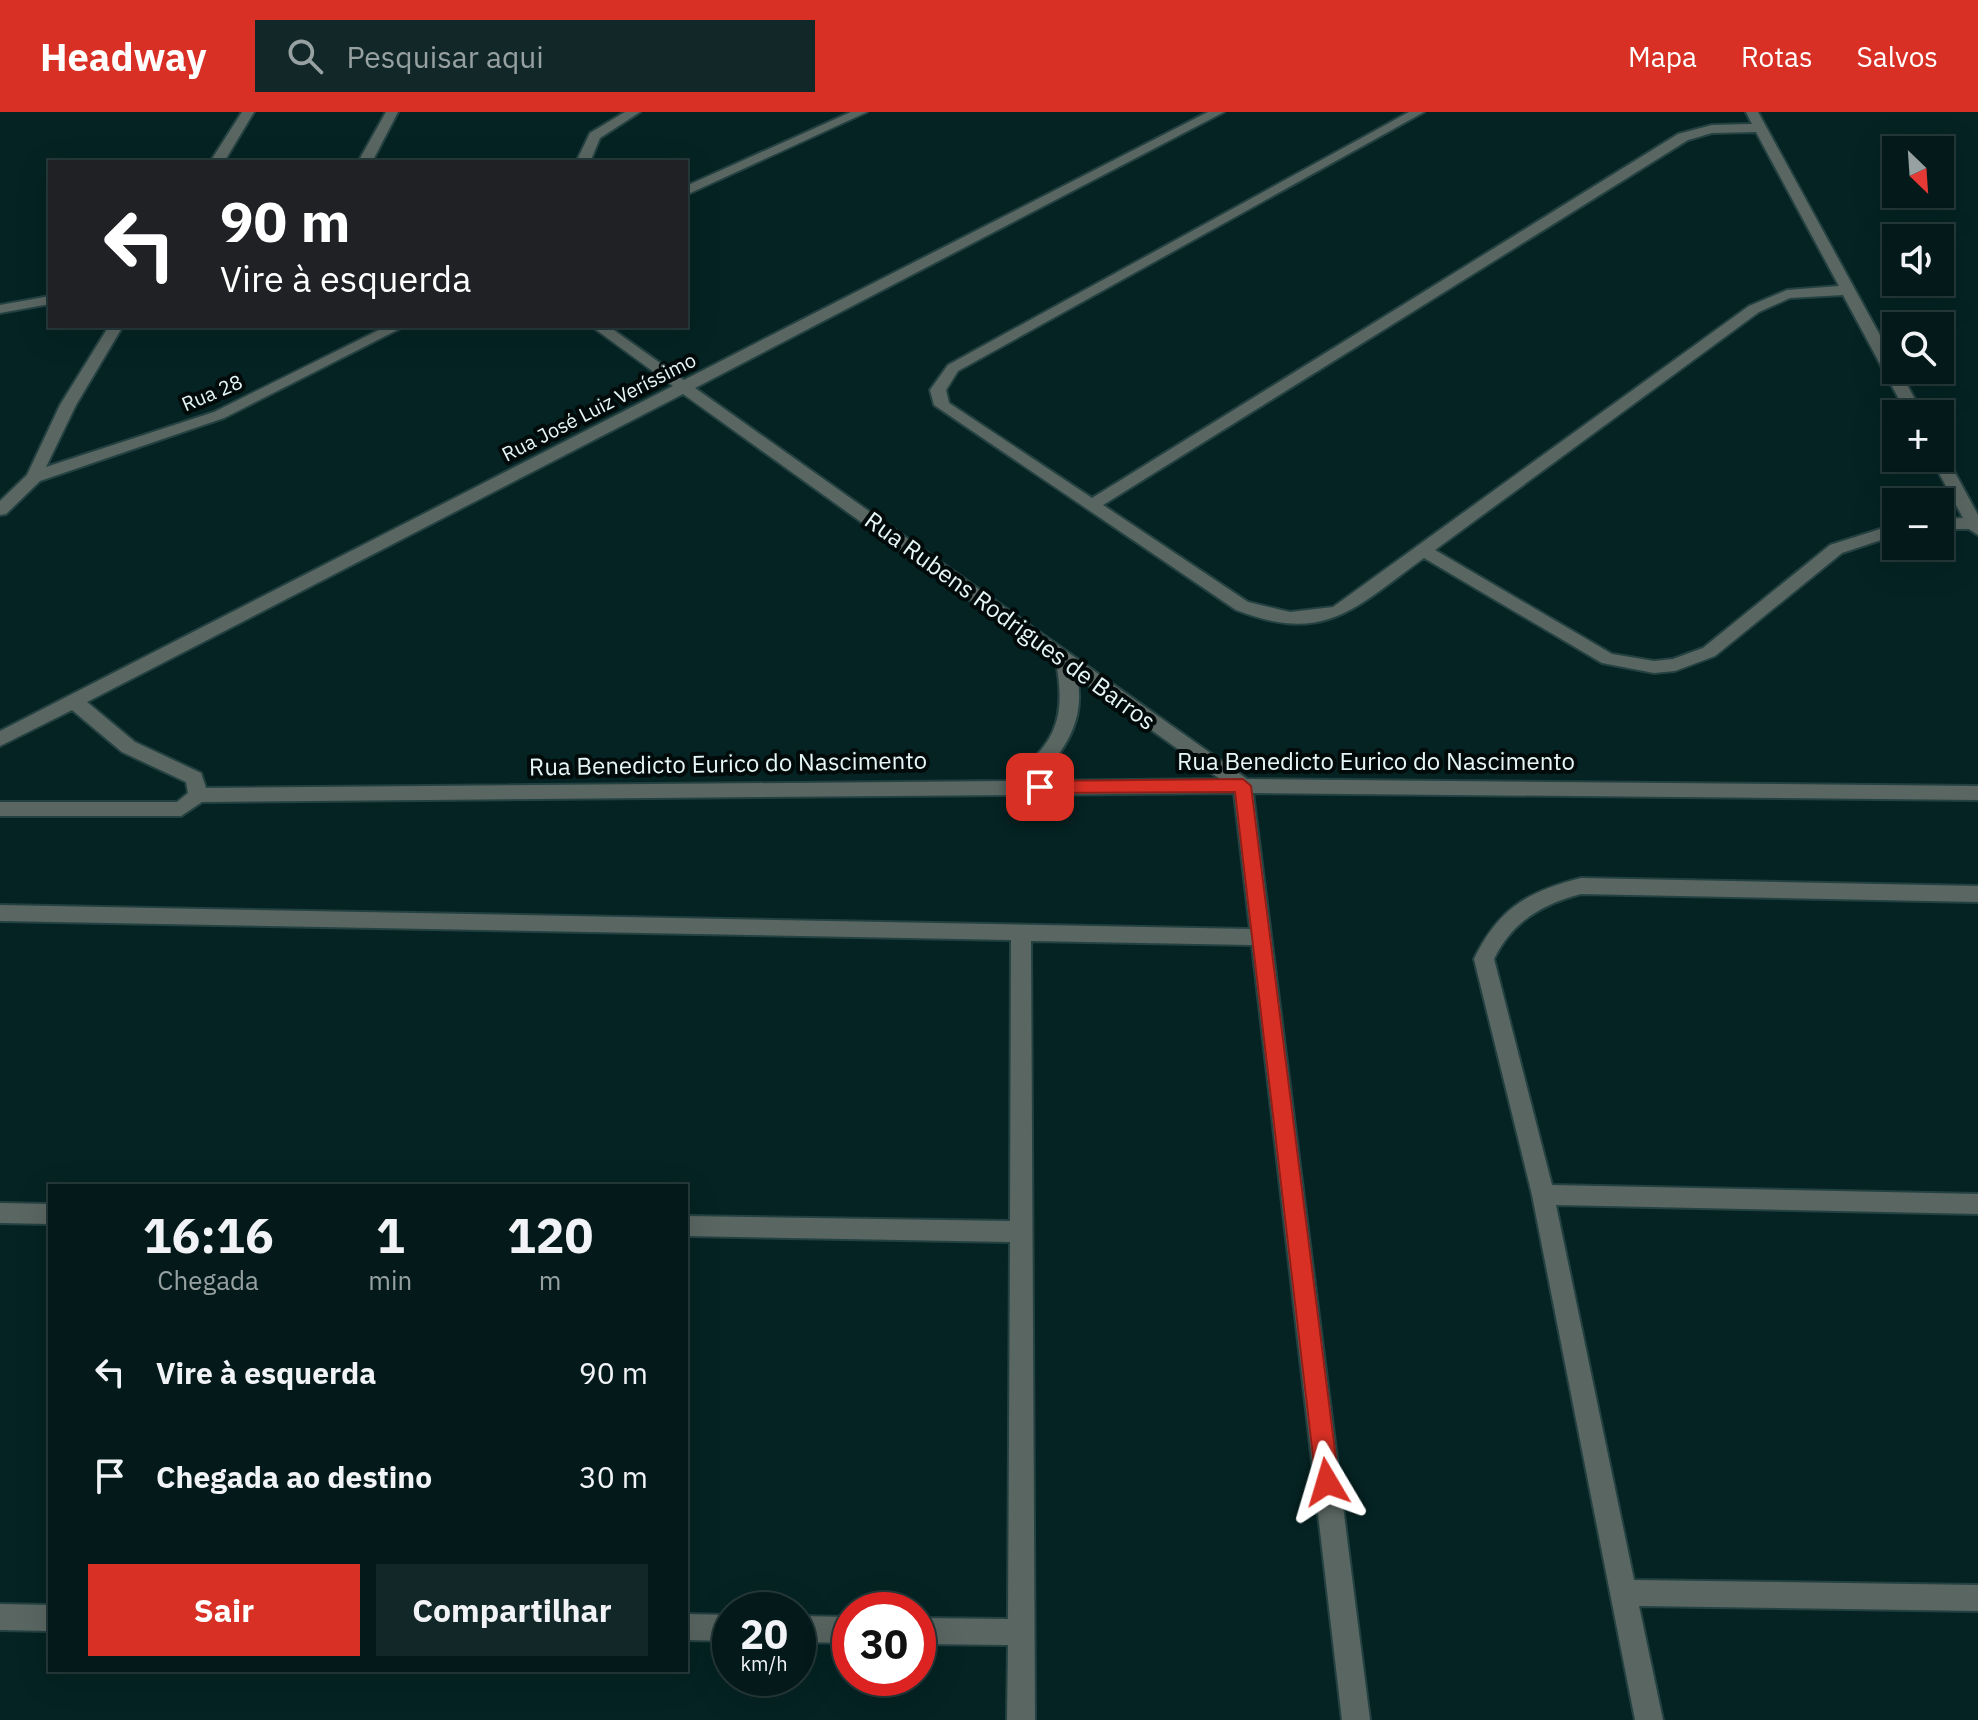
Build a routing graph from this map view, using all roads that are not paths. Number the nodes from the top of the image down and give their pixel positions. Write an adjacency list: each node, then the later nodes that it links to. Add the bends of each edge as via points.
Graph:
1 (248, 112): 9 (street)
2 (392, 112): 10 (street)
3 (861, 112): 12 (street)
4 (1218, 112): 19 (street, Rua José Luiz Veríssimo)
5 (1418, 112): 23 (street, via 945,374 938,390 949,412)
6 (1752, 112): 8 (street)
7 (629, 113): 11 (street, via 595,136)
8 (1760, 128): 13 (street); 23 (street, via 1712,129 1683,137)
9 (218, 160)
10 (366, 160)
11 (584, 160)
12 (688, 190)
13 (1848, 290): 20 (street); 28 (street, via 1787,294 1754,309)
14 (48, 300): 15 (street)
15 (0, 309)
16 (115, 328): 22 (street, via 68,405)
17 (394, 328): 22 (street, Rua 28, via 219,415)
18 (601, 328): 19 (street, Rua Rubens Rodrigues de Barros)
19 (684, 386): 29 (street, Rua Rubens Rodrigues de Barros); 30 (street, Rua José Luiz Veríssimo)
20 (1907, 400)
21 (1947, 472): 26 (street)
22 (34, 477): 24 (street)
23 (1090, 506): 28 (street, via 1242,606 1287,619 1339,611)
24 (0, 510)
25 (1954, 525): 26 (street)
26 (1976, 527)
27 (1882, 534): 28 (street, via 1836,549 1709,652 1654,667 1608,659)
28 (1423, 550)
29 (1065, 662): 32 (street, Rua Rubens Rodrigues de Barros); 33 (street, via 1072,698 1063,734 1034,772)
30 (73, 699): 31 (street, Rua José Luiz Veríssimo); 35 (street, via 123,746 194,778)
31 (0, 739)
32 (1243, 786): 33 (street, Rua Benedicto Eurico do Nascimento); 34 (street, Rua Benedicto Eurico do Nascimento); 40 (street)
33 (1011, 787): 35 (street, Rua Benedicto Eurico do Nascimento)
34 (1978, 793)
35 (198, 795): 36 (street, Rua Benedicto Eurico do Nascimento, via 181,809)
36 (0, 809)
37 (1978, 894): 41 (street, via 1610,884 1554,892 1530,902 1509,917 1484,959)
38 (0, 913): 39 (street)
39 (1021, 932): 40 (street); 46 (street)
40 (1261, 937): 56 (street)
41 (1543, 1195): 42 (street); 47 (street)
42 (1978, 1204)
43 (0, 1213): 44 (street)
44 (48, 1214)
45 (688, 1226): 46 (street)
46 (1021, 1232): 54 (street)
47 (1624, 1593): 48 (street); 57 (street)
48 (1978, 1598)
49 (0, 1617): 50 (street)
50 (48, 1618)
51 (688, 1627): 52 (street)
52 (712, 1628)
53 (936, 1631): 54 (street)
54 (1020, 1632): 55 (street)
55 (1021, 1720)
56 (1356, 1720)
57 (1649, 1720)

